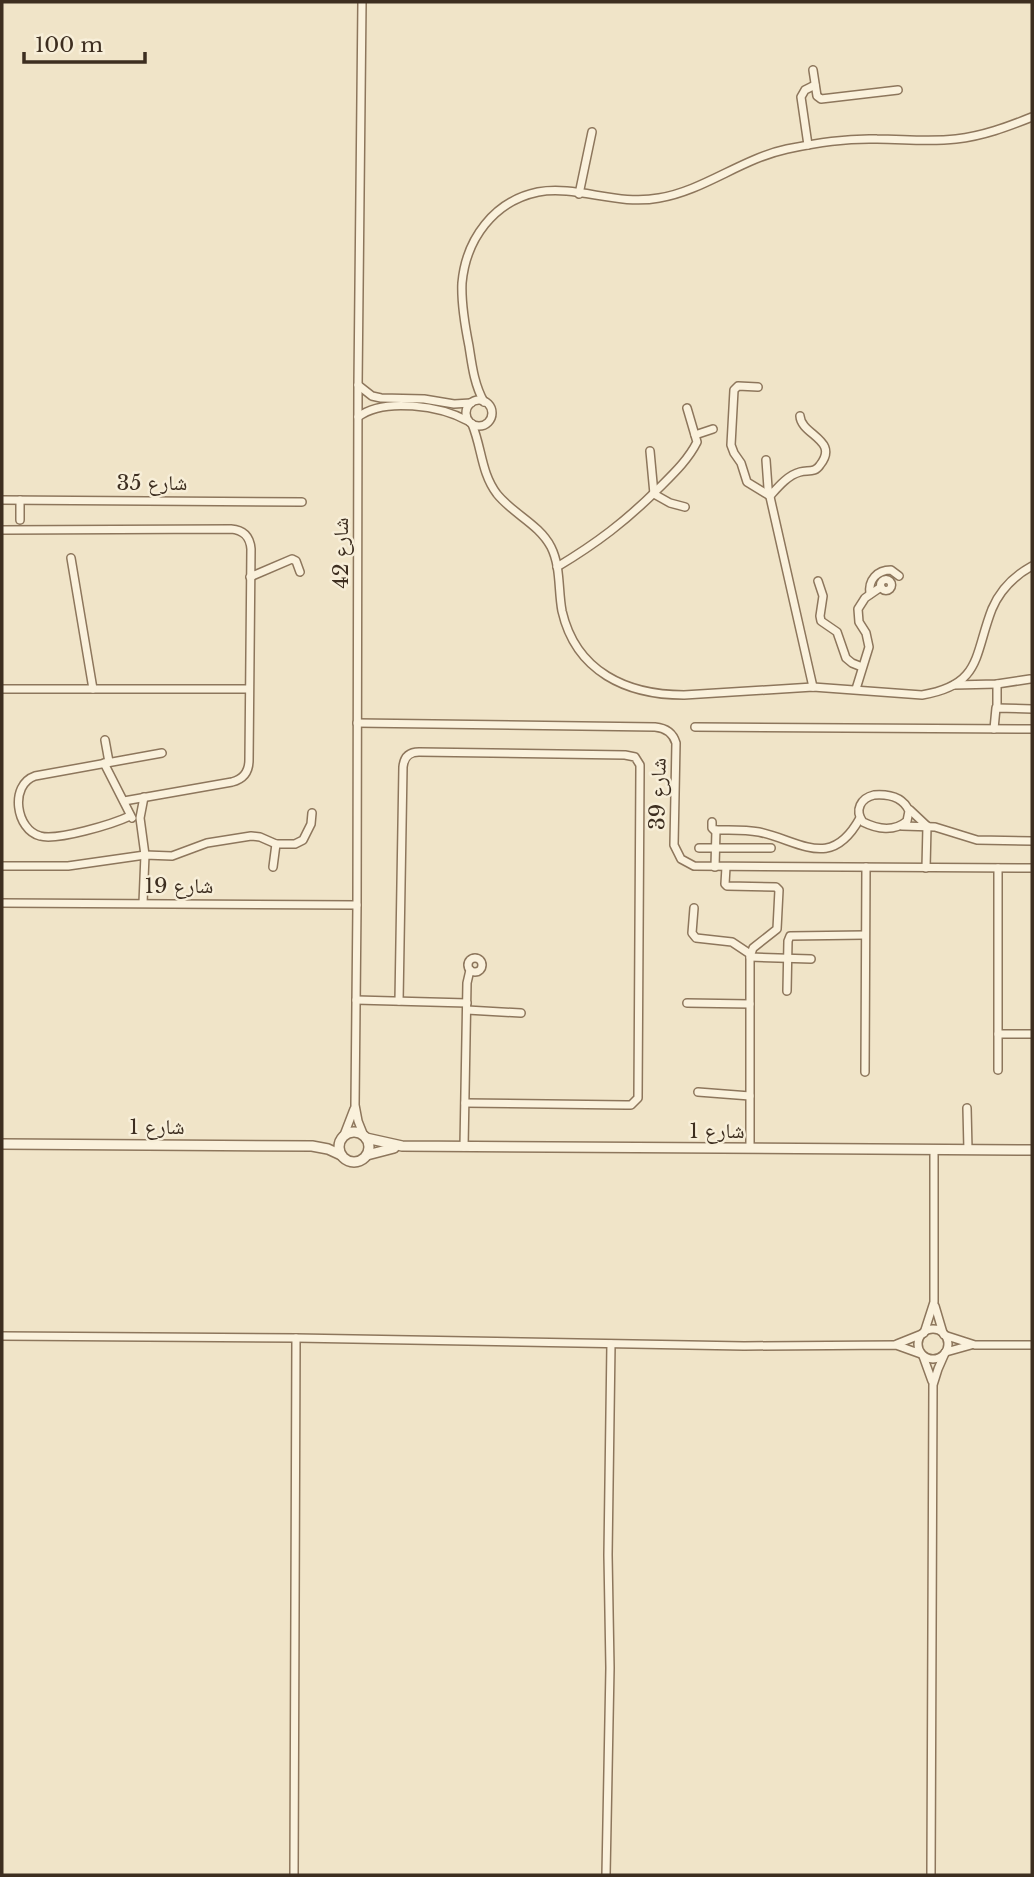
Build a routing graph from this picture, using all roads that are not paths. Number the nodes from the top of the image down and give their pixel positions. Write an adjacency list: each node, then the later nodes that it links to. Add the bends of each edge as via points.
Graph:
1 (362, 2): 9 (street, شارع 42)
2 (813, 70): 3 (street)
3 (815, 85): 4 (street, via 821,99); 7 (street, via 802,97)
4 (898, 90)
5 (1032, 117): 7 (street, via 956,139 853,139)
6 (592, 132): 8 (street)
7 (808, 145): 8 (street, via 758,158 678,194 640,201)
8 (579, 194): 10 (street, via 557,191 522,197 481,228 464,274 463,303)
9 (358, 385): 12 (street, via 381,398); 16 (street, شارع 42)
10 (476, 386): 12 (street); 13 (street)
11 (758, 387): 25 (street, via 735,388 731,445 747,482)
12 (472, 402): 13 (street); 17 (street, via 466,414)
13 (484, 402): 18 (street, via 491,412)
14 (687, 408): 20 (street)
15 (800, 416): 25 (street, via 803,426 823,443 824,457 818,468 794,474)
16 (358, 417): 17 (street, via 381,406 425,407); 50 (street, شارع 42)
17 (470, 423): 18 (street); 21 (street)
18 (483, 425): 21 (street)
19 (713, 429): 20 (street)
20 (695, 435): 24 (street, via 696,444 681,466)
21 (478, 443): 34 (street, via 483,468 497,494 543,536)
22 (650, 451): 24 (street)
23 (766, 460): 25 (street)
24 (654, 494): 29 (street); 34 (street, via 608,534)
25 (770, 496): 43 (street)
26 (2, 500): 27 (street, شارع 35)
27 (20, 500): 28 (street, شارع 35); 30 (street)
28 (302, 502)
29 (685, 507)
30 (20, 525): 31 (street); 36 (street, via 237,530 250,543)
31 (2, 530)
32 (71, 558): 45 (street)
33 (1032, 566): 42 (street, via 1001,592 974,664)
34 (557, 567): 43 (street, via 562,611 574,640 593,665 623,685 663,695)
35 (300, 572): 36 (street, via 292,559)
36 (250, 577): 46 (street)
37 (818, 581): 39 (street, via 821,621 839,636 846,658)
38 (870, 594): 38 (street, via 870,583 880,572 891,570 901,575 890,581 889,590 881,587); 39 (street, via 858,609 869,647)
39 (862, 667): 47 (street)
40 (1030, 679): 41 (street)
41 (997, 684): 42 (street); 48 (street)
42 (954, 685): 47 (street, via 922,695)
43 (813, 687): 47 (street)
44 (2, 689): 45 (street)
45 (93, 689): 46 (street)
46 (249, 689): 57 (street, via 249,766 243,776 232,782)
47 (856, 689)
48 (997, 708): 49 (street); 52 (street)
49 (1032, 709)
50 (357, 723): 76 (street, شارع 39, via 666,729 676,743 674,845 687,863); 84 (street, شارع 42)
51 (695, 727): 52 (street)
52 (994, 729): 53 (street)
53 (1032, 729)
54 (105, 740): 56 (street)
55 (162, 753): 56 (street)
56 (106, 763): 58 (street); 61 (street, via 23,782 18,794 24,822 31,832 48,837 107,826)
57 (144, 797): 58 (street); 64 (street)
58 (124, 801): 61 (street)
59 (908, 806): 62 (street, via 893,797 874,795 860,803); 65 (street, via 908,819); 66 (street)
60 (312, 813): 69 (street, via 303,840)
61 (130, 816): 64 (street)
62 (860, 818): 65 (street, via 880,828); 67 (street, via 848,837 830,847 807,847 754,831)
63 (712, 822): 67 (street)
64 (140, 823): 73 (street)
65 (902, 826): 66 (street)
66 (927, 826): 68 (street, via 977,840); 79 (street)
67 (716, 830): 71 (street)
68 (1032, 841)
69 (276, 844): 73 (street, via 251,836 208,843 172,856); 75 (street)
70 (699, 848): 71 (street)
71 (716, 848): 72 (street); 76 (street)
72 (771, 848)
73 (145, 855): 74 (street, via 68,866); 83 (street)
74 (2, 866)
75 (273, 867)
76 (715, 867): 77 (street, شارع 39)
77 (726, 867): 78 (street, شارع 39); 87 (street, via 727,886 774,886 779,890 777,929)
78 (866, 867): 79 (street, شارع 39); 86 (street)
79 (926, 868): 80 (street, شارع 39)
80 (998, 868): 81 (street, شارع 39); 98 (street)
81 (1032, 868)
82 (2, 903): 83 (street, شارع 19)
83 (143, 903): 84 (street, شارع 19)
84 (357, 905): 92 (street, شارع 42)
85 (694, 908): 87 (street, via 694,936 732,942)
86 (866, 935): 88 (street, via 792,935); 101 (street)
87 (750, 955): 88 (street); 95 (street)
88 (788, 958): 89 (street); 91 (street)
89 (811, 959)
90 (470, 970): 96 (street)
91 (787, 990)
92 (356, 1000): 93 (street); 105 (street, شارع 42)
93 (399, 1001): 96 (street); 104 (street, via 406,757 419,752 635,757 640,765 638,1098 631,1105)
94 (687, 1003): 95 (street)
95 (750, 1004): 103 (street)
96 (467, 1007): 97 (street); 104 (street)
97 (521, 1013)
98 (998, 1034): 99 (street); 100 (street)
99 (1032, 1034)
100 (998, 1070)
101 (865, 1072)
102 (698, 1093): 103 (street)
103 (750, 1096): 113 (street)
104 (465, 1103): 112 (street)
105 (355, 1105): 107 (street, شارع 42); 108 (street, شارع 42)
106 (967, 1108): 115 (street)
107 (343, 1136): 108 (street, via 356,1132); 110 (street, شارع 1); 117 (street)
108 (365, 1137): 111 (street, شارع 1); 118 (street)
109 (2, 1144): 110 (street, شارع 1)
110 (312, 1146): 117 (street, شارع 1)
111 (402, 1146): 112 (street, شارع 1); 118 (street, شارع 1)
112 (464, 1147): 113 (street, شارع 1)
113 (750, 1149): 114 (street, شارع 1)
114 (934, 1150): 115 (street, شارع 1); 119 (street)
115 (968, 1150): 116 (street, شارع 1)
116 (1032, 1150)
117 (341, 1155): 118 (street, via 355,1162)
118 (367, 1155)
119 (934, 1302): 120 (street); 121 (street)
120 (923, 1333): 121 (street, via 931,1329); 125 (street); 129 (street, via 918,1343)
121 (944, 1334): 126 (street); 128 (street, via 948,1342)
122 (2, 1336): 123 (street)
123 (296, 1338): 124 (street); 131 (street)
124 (611, 1344): 125 (street); 132 (street)
125 (896, 1345): 129 (street)
126 (975, 1345): 127 (street); 128 (street)
127 (1032, 1345)
128 (945, 1353): 129 (street, via 934,1359); 130 (street)
129 (922, 1354): 130 (street)
130 (933, 1385): 133 (street)
131 (294, 1875)
132 (606, 1875)
133 (931, 1875)

